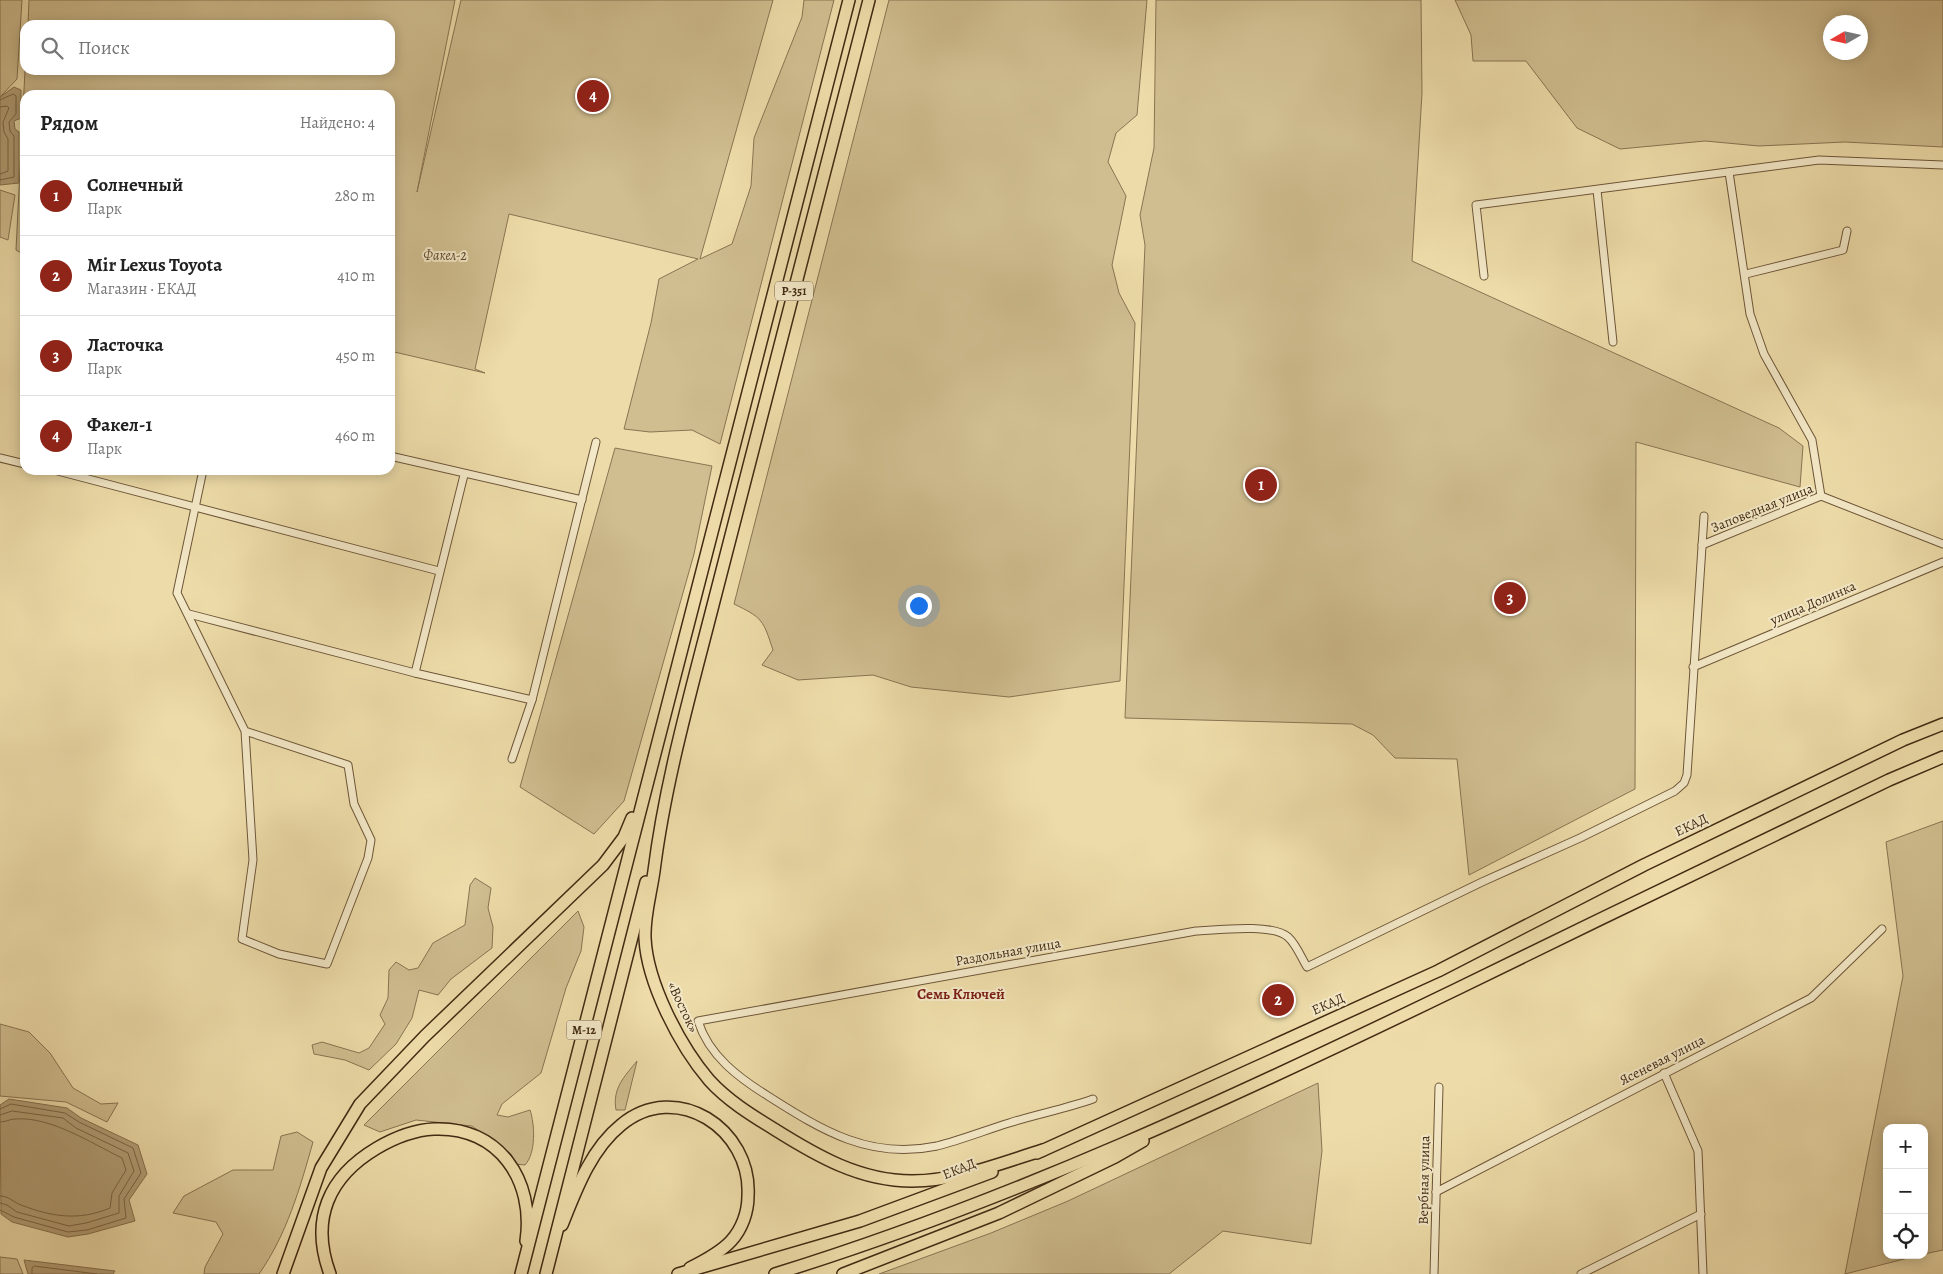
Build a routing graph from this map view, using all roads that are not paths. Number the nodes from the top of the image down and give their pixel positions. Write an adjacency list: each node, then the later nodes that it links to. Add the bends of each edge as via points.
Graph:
1 (849, 0): 25 (main road, Р-351)
2 (869, 0): 35 (main road, «Восток» / Р-351, via 719,581)
3 (1943, 166): 4 (street, via 1819,160)
4 (1729, 172): 5 (street); 7 (street)
5 (1597, 190): 8 (street, via 1476,205); 9 (street)
6 (1847, 231): 7 (street, via 1843,250)
7 (1746, 274): 17 (street, via 1750,314 1764,354 1812,440)
8 (1484, 276)
9 (1613, 342)
10 (596, 442): 18 (street)
11 (395, 457): 14 (street)
12 (0, 458): 13 (street)
13 (20, 463)
14 (464, 474): 18 (street); 24 (street)
15 (72, 475): 19 (street)
16 (202, 475): 19 (street)
17 (1821, 496): 21 (street, Заповедная улица); 22 (street, Заповедная улица)
18 (582, 500): 29 (street)
19 (195, 509): 24 (street); 26 (street, via 177,593)
20 (1704, 516): 22 (street, Заповедная улица)
21 (1943, 544)
22 (1702, 545): 27 (street, Заповедная улица)
23 (1943, 562): 27 (street, улица Долинка)
24 (439, 571): 28 (street)
25 (700, 577): 34 (main road, М-12)
26 (189, 614): 28 (street); 31 (street)
27 (1693, 667): 37 (street, Заповедная улица, via 1687,775 1684,783 1675,790)
28 (415, 673): 29 (street)
29 (532, 700): 33 (street)
30 (1943, 724): 42 (main road, ЕКАД, via 1894,744 1644,864 1438,971)
31 (245, 731): 31 (street, via 253,860 242,939 279,954 327,964 368,858 371,840 354,804 348,766)
32 (1943, 756): 41 (main road)
33 (512, 759)
34 (646, 786): 45 (main road, via 624,836 603,865 360,1104 321,1168); 47 (main road, М-12)
35 (660, 826): 42 (main road, «Восток», via 645,928 651,968 661,997 691,1056 710,1081 730,1099 832,1163 886,1178 911,1181 937,1179); 48 (main road)
36 (1882, 929): 38 (street, Ясеневая улица, via 1811,998)
37 (1307, 967): 40 (street, Раздольная улица, via 1288,936 1278,932 1252,929 1196,931 698,1021 703,1038 725,1064 750,1084 811,1124 845,1140 870,1147 902,1149 938,1145)
38 (1664, 1073): 43 (street, Ясеневая улица); 44 (street, via 1698,1151)
39 (1439, 1087): 43 (street, Вербная улица)
40 (1093, 1098)
41 (1180, 1120): 50 (main road, via 919,1226); 51 (main road, via 1115,1158 999,1213)
42 (1043, 1150): 49 (main road, ЕКАД, via 960,1186 860,1221)
43 (1436, 1192): 52 (street, Вербная улица)
44 (1701, 1214): 53 (street); 54 (street)
45 (283, 1274)
46 (330, 1274): 47 (main road, via 321,1237 324,1213 335,1186 355,1163 384,1144 404,1135 434,1129 465,1132 486,1142 508,1160 517,1174 525,1193 528,1220)
47 (521, 1274)
48 (546, 1274): 49 (main road, via 575,1193 600,1148 629,1118 660,1108 693,1112 721,1126 737,1145 748,1182 746,1214 733,1239 708,1258)
49 (678, 1274)
50 (775, 1274)
51 (843, 1274)
52 (1434, 1274)
53 (1581, 1274)
54 (1703, 1274)

